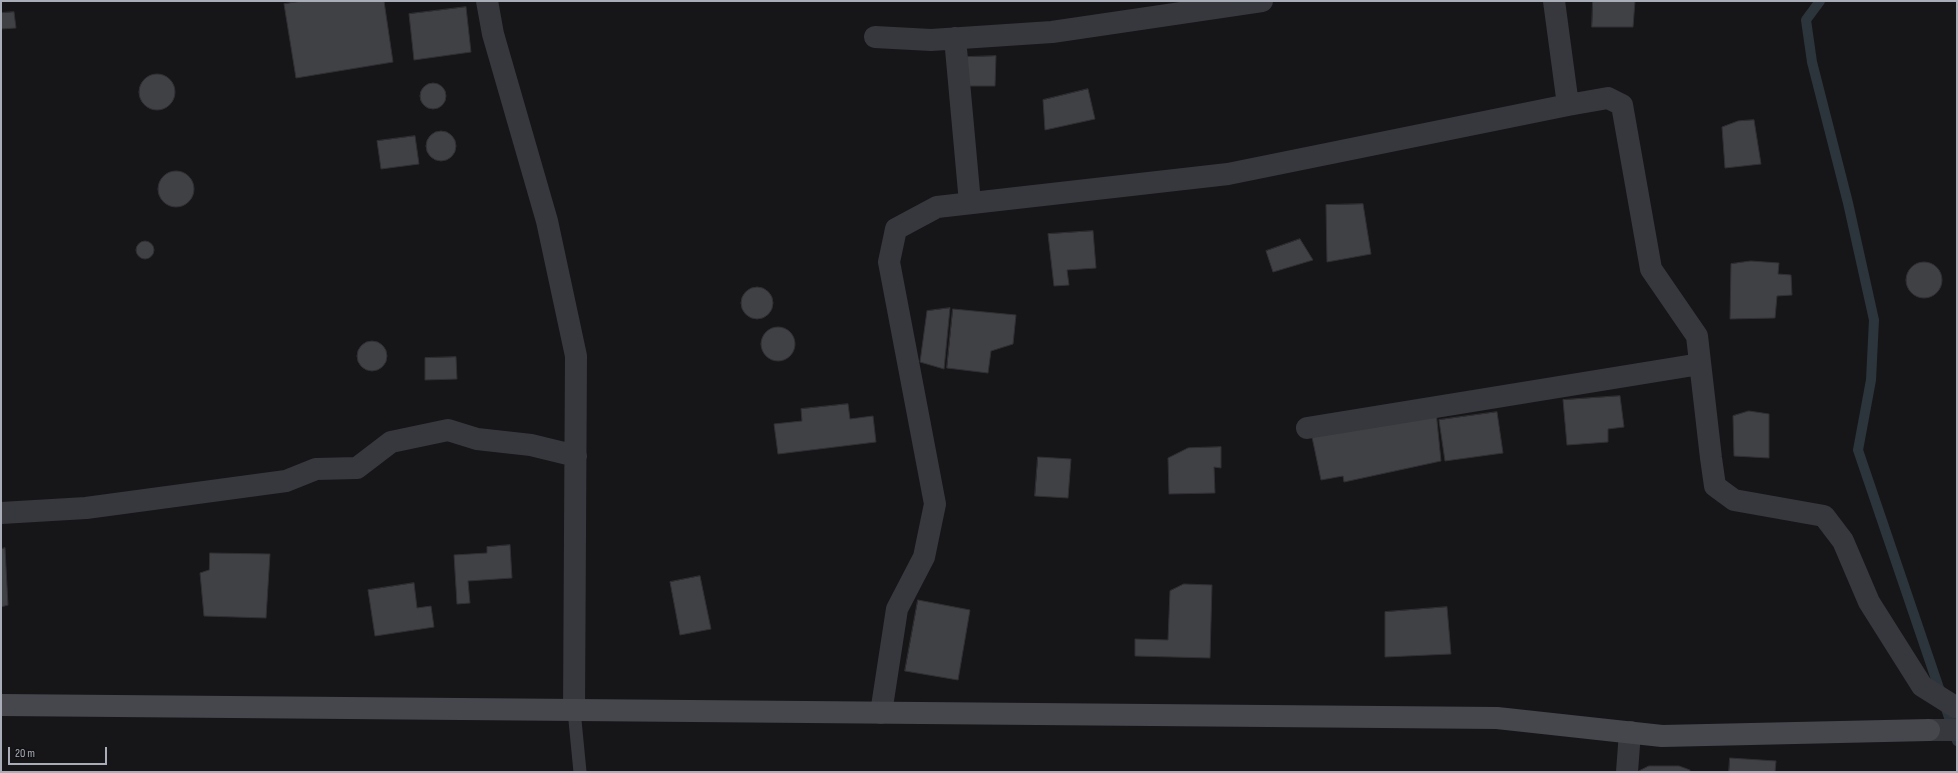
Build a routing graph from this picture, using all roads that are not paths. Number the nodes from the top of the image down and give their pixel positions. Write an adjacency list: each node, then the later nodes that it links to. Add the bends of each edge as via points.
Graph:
1 (487, 1): 10 (street, via 493,34 547,221 576,356)
2 (1262, 1): 5 (street, via 1052,32)
3 (1554, 1): 6 (street)
4 (875, 37): 5 (street, via 931,40)
5 (955, 38): 7 (street)
6 (1568, 105): 7 (street, via 1228,174); 8 (street, via 1608,98 1622,105 1651,269 1697,336)
7 (970, 203): 15 (street, via 937,207 896,229 888,262 935,504 924,557 897,609)
8 (1700, 364): 9 (street); 13 (street, via 1716,486 1734,500 1824,516 1842,541 1868,602 1922,686)
9 (1307, 428)
10 (576, 456): 11 (street, via 531,445 477,439 448,430 391,442 357,468 316,470 286,481 86,508); 14 (street)
11 (1, 513)
12 (1, 705): 14 (main road)
13 (1957, 708)
14 (574, 710): 15 (main road); 19 (lane)
15 (881, 713): 18 (main road, via 1497,718)
16 (1929, 730): 17 (street); 18 (main road, via 1662,736)
17 (1957, 730)
18 (1630, 732): 20 (street)
19 (580, 772)
20 (1627, 772)

